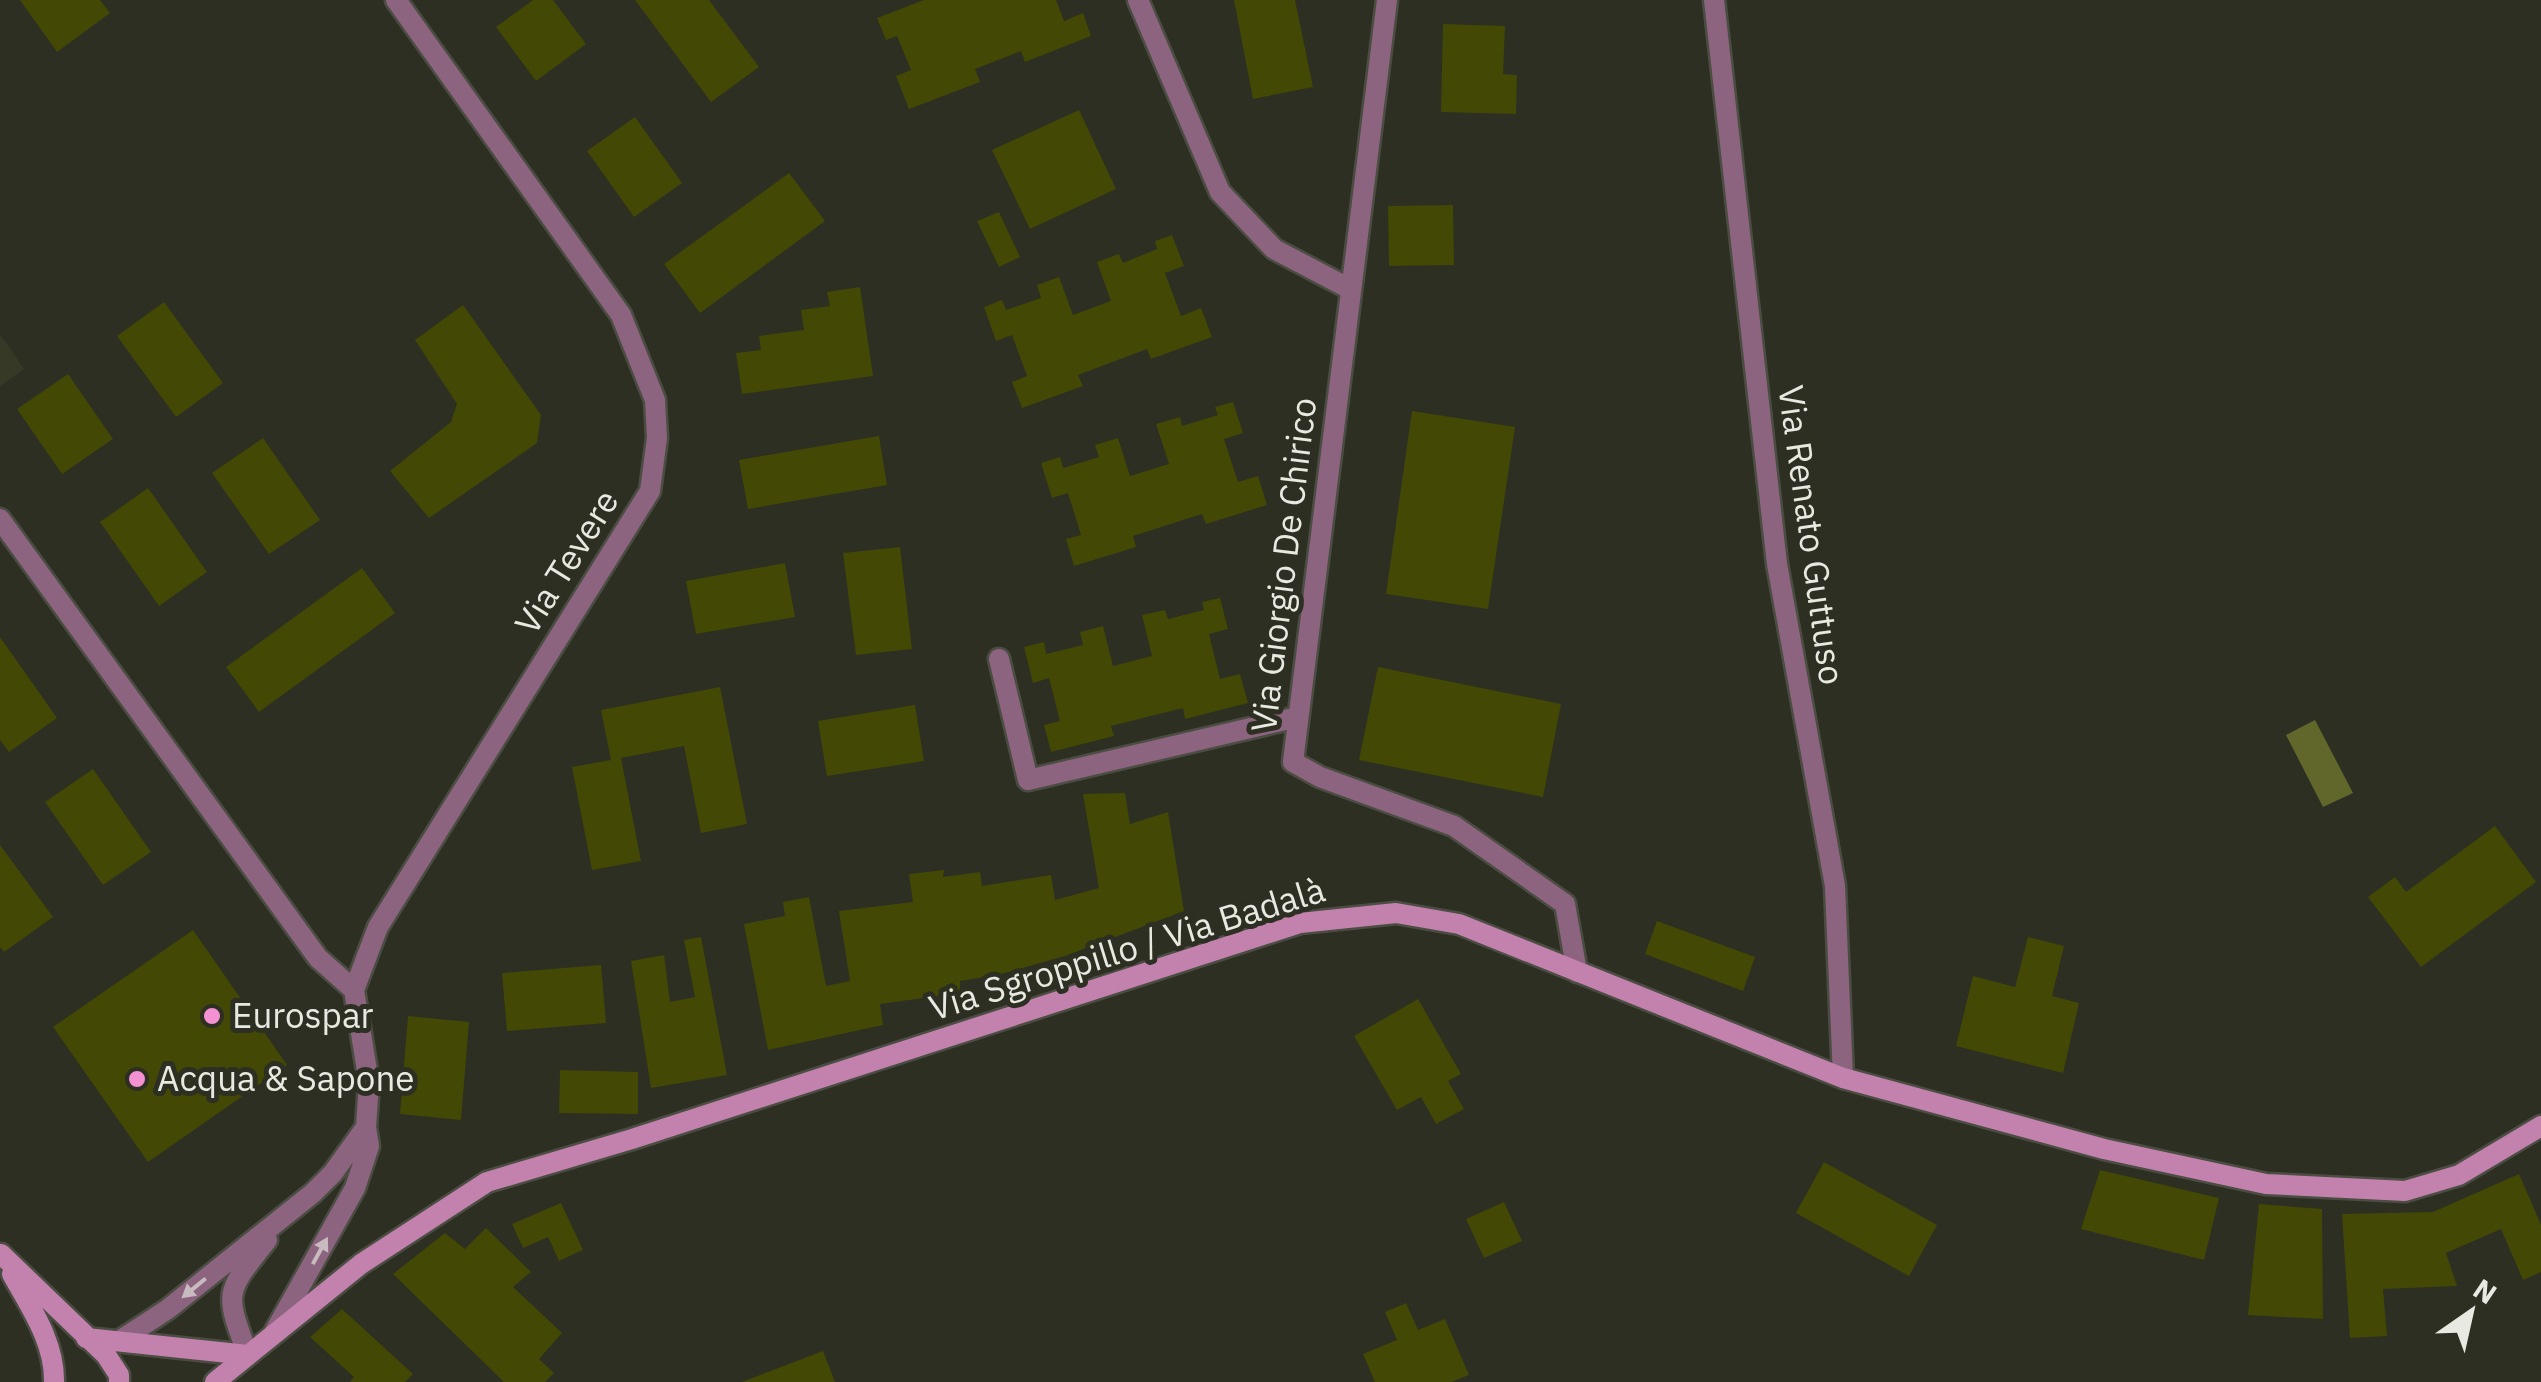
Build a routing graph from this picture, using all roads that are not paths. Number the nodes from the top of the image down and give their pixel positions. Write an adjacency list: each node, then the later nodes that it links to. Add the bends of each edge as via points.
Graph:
1 (396, 0): 10 (street, Via Tevere, via 621,315 655,400 657,438 650,491 378,926)
2 (1138, 0): 5 (street, via 1220,192 1274,248)
3 (1387, 0): 5 (street, Via Giorgio De Chirico)
4 (1714, 0): 11 (street, Via Renato Guttuso, via 1776,564 1834,886)
5 (1350, 289): 8 (street, Via Giorgio De Chirico)
6 (0, 519): 10 (street, via 318,958)
7 (1000, 659): 8 (street, via 1028,780)
8 (1298, 717): 9 (street, Via Giorgio De Chirico, via 1293,762 1454,826 1565,904)
9 (1577, 972): 11 (main road, Via Sgroppillo / Via Badalà); 16 (main road, Via Sgroppillo / Via Badalà, via 1459,924 1396,913 1300,923 488,1182 361,1264)
10 (354, 990): 12 (street, via 370,1083)
11 (1843, 1078): 13 (main road, Via Sgroppillo / Via Badalà, via 2104,1149 2266,1184 2405,1191 2459,1176)
12 (366, 1126): 14 (street, via 333,1174); 16 (street, one-way to 12, via 355,1188 370,1146)
13 (2541, 1126)
14 (290, 1211): 18 (street, one-way to 18); 19 (street, via 233,1290 231,1310)
15 (0, 1253): 17 (main road); 20 (main road, via 44,1333)
16 (273, 1336): 19 (main road, Via Sgroppillo / Via Badalà)
17 (86, 1338): 18 (main road); 21 (main road, via 106,1356)
18 (119, 1340): 19 (main road)
19 (248, 1355): 22 (main road, Via Sgroppillo / Via Badalà)
20 (57, 1378)
21 (119, 1382)
22 (215, 1382)

